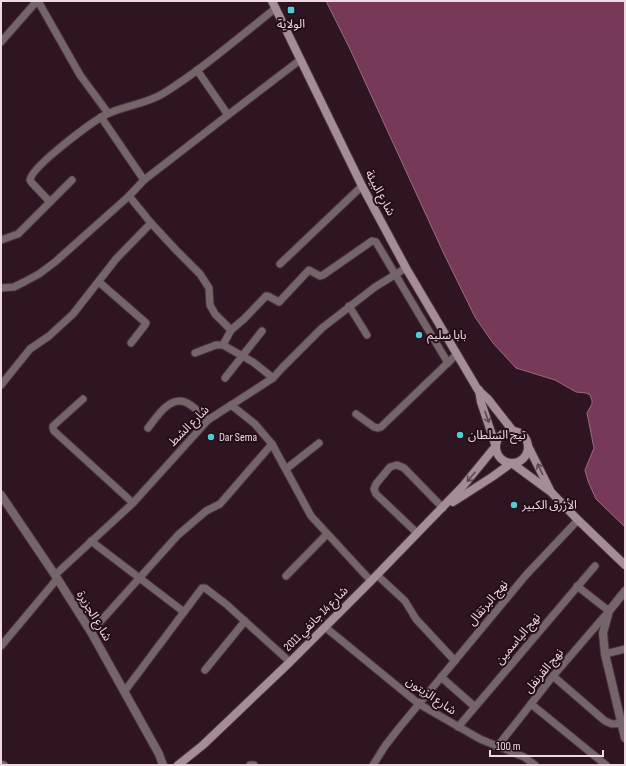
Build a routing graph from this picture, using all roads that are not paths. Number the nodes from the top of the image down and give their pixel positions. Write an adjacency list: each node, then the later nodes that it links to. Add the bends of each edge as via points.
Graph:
1 (38, 1): 4 (street); 9 (street)
2 (274, 4): 6 (main road, شارع البيئة); 7 (street)
3 (1, 30): 4 (street)
4 (7, 35): 5 (street)
5 (1, 42)
6 (300, 60): 8 (street); 12 (main road, شارع البيئة)
7 (197, 70): 8 (street); 9 (street, via 157,97)
8 (228, 114): 11 (street)
9 (105, 115): 11 (street); 14 (street, via 64,144 32,174 30,180)
10 (72, 180): 14 (street)
11 (144, 180): 13 (street)
12 (362, 186): 17 (street); 18 (main road, شارع البيئة)
13 (129, 196): 15 (street); 21 (street, via 39,274 14,287)
14 (50, 202): 16 (street, via 18,234)
15 (151, 223): 20 (street, via 120,255); 23 (street, via 200,274 209,288 210,305)
16 (1, 240)
17 (280, 264)
18 (406, 268): 19 (street, شارع الشط); 29 (main road, شارع البيئة)
19 (395, 275): 22 (street, شارع الشط); 23 (street, via 376,242 372,241 323,275 320,276 311,270 307,272 279,302 266,296); 31 (street)
20 (99, 282): 26 (street, via 146,323); 34 (street, via 62,326 30,349)
21 (1, 288)
22 (349, 306): 25 (street); 33 (street, شارع الشط, via 322,328)
23 (231, 330): 27 (street)
24 (262, 331): 30 (street)
25 (367, 335)
26 (131, 343)
27 (223, 345): 28 (street); 30 (street)
28 (195, 353)
29 (457, 354): 31 (street); 35 (main road, شارع البيئة)
30 (243, 356): 32 (street); 33 (street)
31 (448, 363): 38 (street, via 381,427 374,427)
32 (225, 378)
33 (274, 378): 37 (street, شارع الشط)
34 (1, 385)
35 (478, 390): 41 (main road, شارع البيئة); 44 (main road, شارع البيئة, one-way to 44)
36 (83, 399): 50 (street, via 53,426 54,431)
37 (231, 404): 39 (street, شارع الشط); 43 (street, via 255,424)
38 (356, 414)
39 (208, 420): 40 (street, via 187,402 181,401 164,408); 50 (street, شارع الشط)
40 (148, 428)
41 (513, 431): 44 (main road, via 504,433); 45 (main road, via 523,436)
42 (319, 443): 47 (street)
43 (272, 444): 47 (street); 61 (street, via 220,504 206,511 178,535)
44 (495, 445): 46 (main road, via 501,460); 51 (main road, شارع 14 جانفي 2011, one-way to 51, via 477,470)
45 (528, 446): 46 (main road, via 522,460); 48 (main road, one-way to 45)
46 (511, 464): 48 (main road); 51 (main road, شارع 14 جانفي 2011)
47 (286, 469): 53 (street, via 307,510)
48 (551, 492): 52 (main road)
49 (1, 495): 60 (street, شارع الجزيرة)
50 (133, 503): 55 (street, شارع الشط)
51 (443, 508): 54 (main road, شارع 14 جانفي 2011); 54 (street, via 404,468 397,465 390,468 376,484 376,494)
52 (578, 520): 56 (main road); 73 (street, نهج البرتقال, via 526,575)
53 (327, 534): 59 (street); 62 (street)
54 (417, 534): 58 (main road, شارع 14 جانفي 2011)
55 (91, 541): 60 (street, شارع الشط); 61 (street)
56 (625, 565)
57 (596, 566): 63 (street, نهج الياسمين)
58 (377, 575): 62 (main road, شارع 14 جانفي 2011); 73 (street, via 405,601 416,619)
59 (286, 576)
60 (56, 577): 69 (street, شارع الجزيرة); 70 (street, شارع الشط)
61 (139, 578): 66 (street); 69 (street)
62 (371, 581): 68 (main road, شارع 14 جانفي 2011)
63 (577, 586): 65 (street); 81 (street, نهج الياسمين)
64 (623, 596): 65 (street)
65 (609, 611): 72 (street, via 602,633); 76 (street, نهج القرنفل)
66 (184, 612): 67 (street, via 202,588 205,588); 78 (street)
67 (245, 621): 74 (street); 75 (street)
68 (325, 627): 74 (main road, شارع 14 جانفي 2011); 79 (street, شارع الزيتون)
69 (91, 632): 78 (street, شارع الجزيرة)
70 (1, 646)
71 (625, 649): 72 (street)
72 (605, 654): 82 (street)
73 (455, 660): 77 (street, نهج البرتقال)
74 (290, 662): 85 (main road, شارع 14 جانفي 2011)
75 (205, 670)
76 (553, 676): 80 (street, نهج القرنفل); 82 (street, via 605,721)
77 (441, 677): 79 (street, نهج البرتقال); 81 (street)
78 (124, 692): 87 (street, شارع الجزيرة)
79 (419, 704): 83 (street, شارع الزيتون); 94 (street, نهج البرتقال)
80 (531, 704): 86 (street, نهج القرنفل); 96 (street)
81 (474, 706): 83 (street, نهج الياسمين)
82 (624, 724): 84 (street)
83 (458, 727): 86 (street, شارع الزيتون)
84 (625, 738)
85 (203, 745): 90 (main road, شارع 14 جانفي 2011); 91 (main road, شارع 14 جانفي 2011)
86 (497, 747): 95 (street, شارع الزيتون, via 524,757)
87 (159, 754): 88 (street, شارع الجزيرة); 89 (street, شارع الجزيرة)
88 (163, 765)
89 (168, 765)
90 (178, 765)
91 (188, 765)
92 (250, 765): 93 (street)
93 (254, 765)
94 (373, 765)
95 (534, 765)
96 (606, 765)

